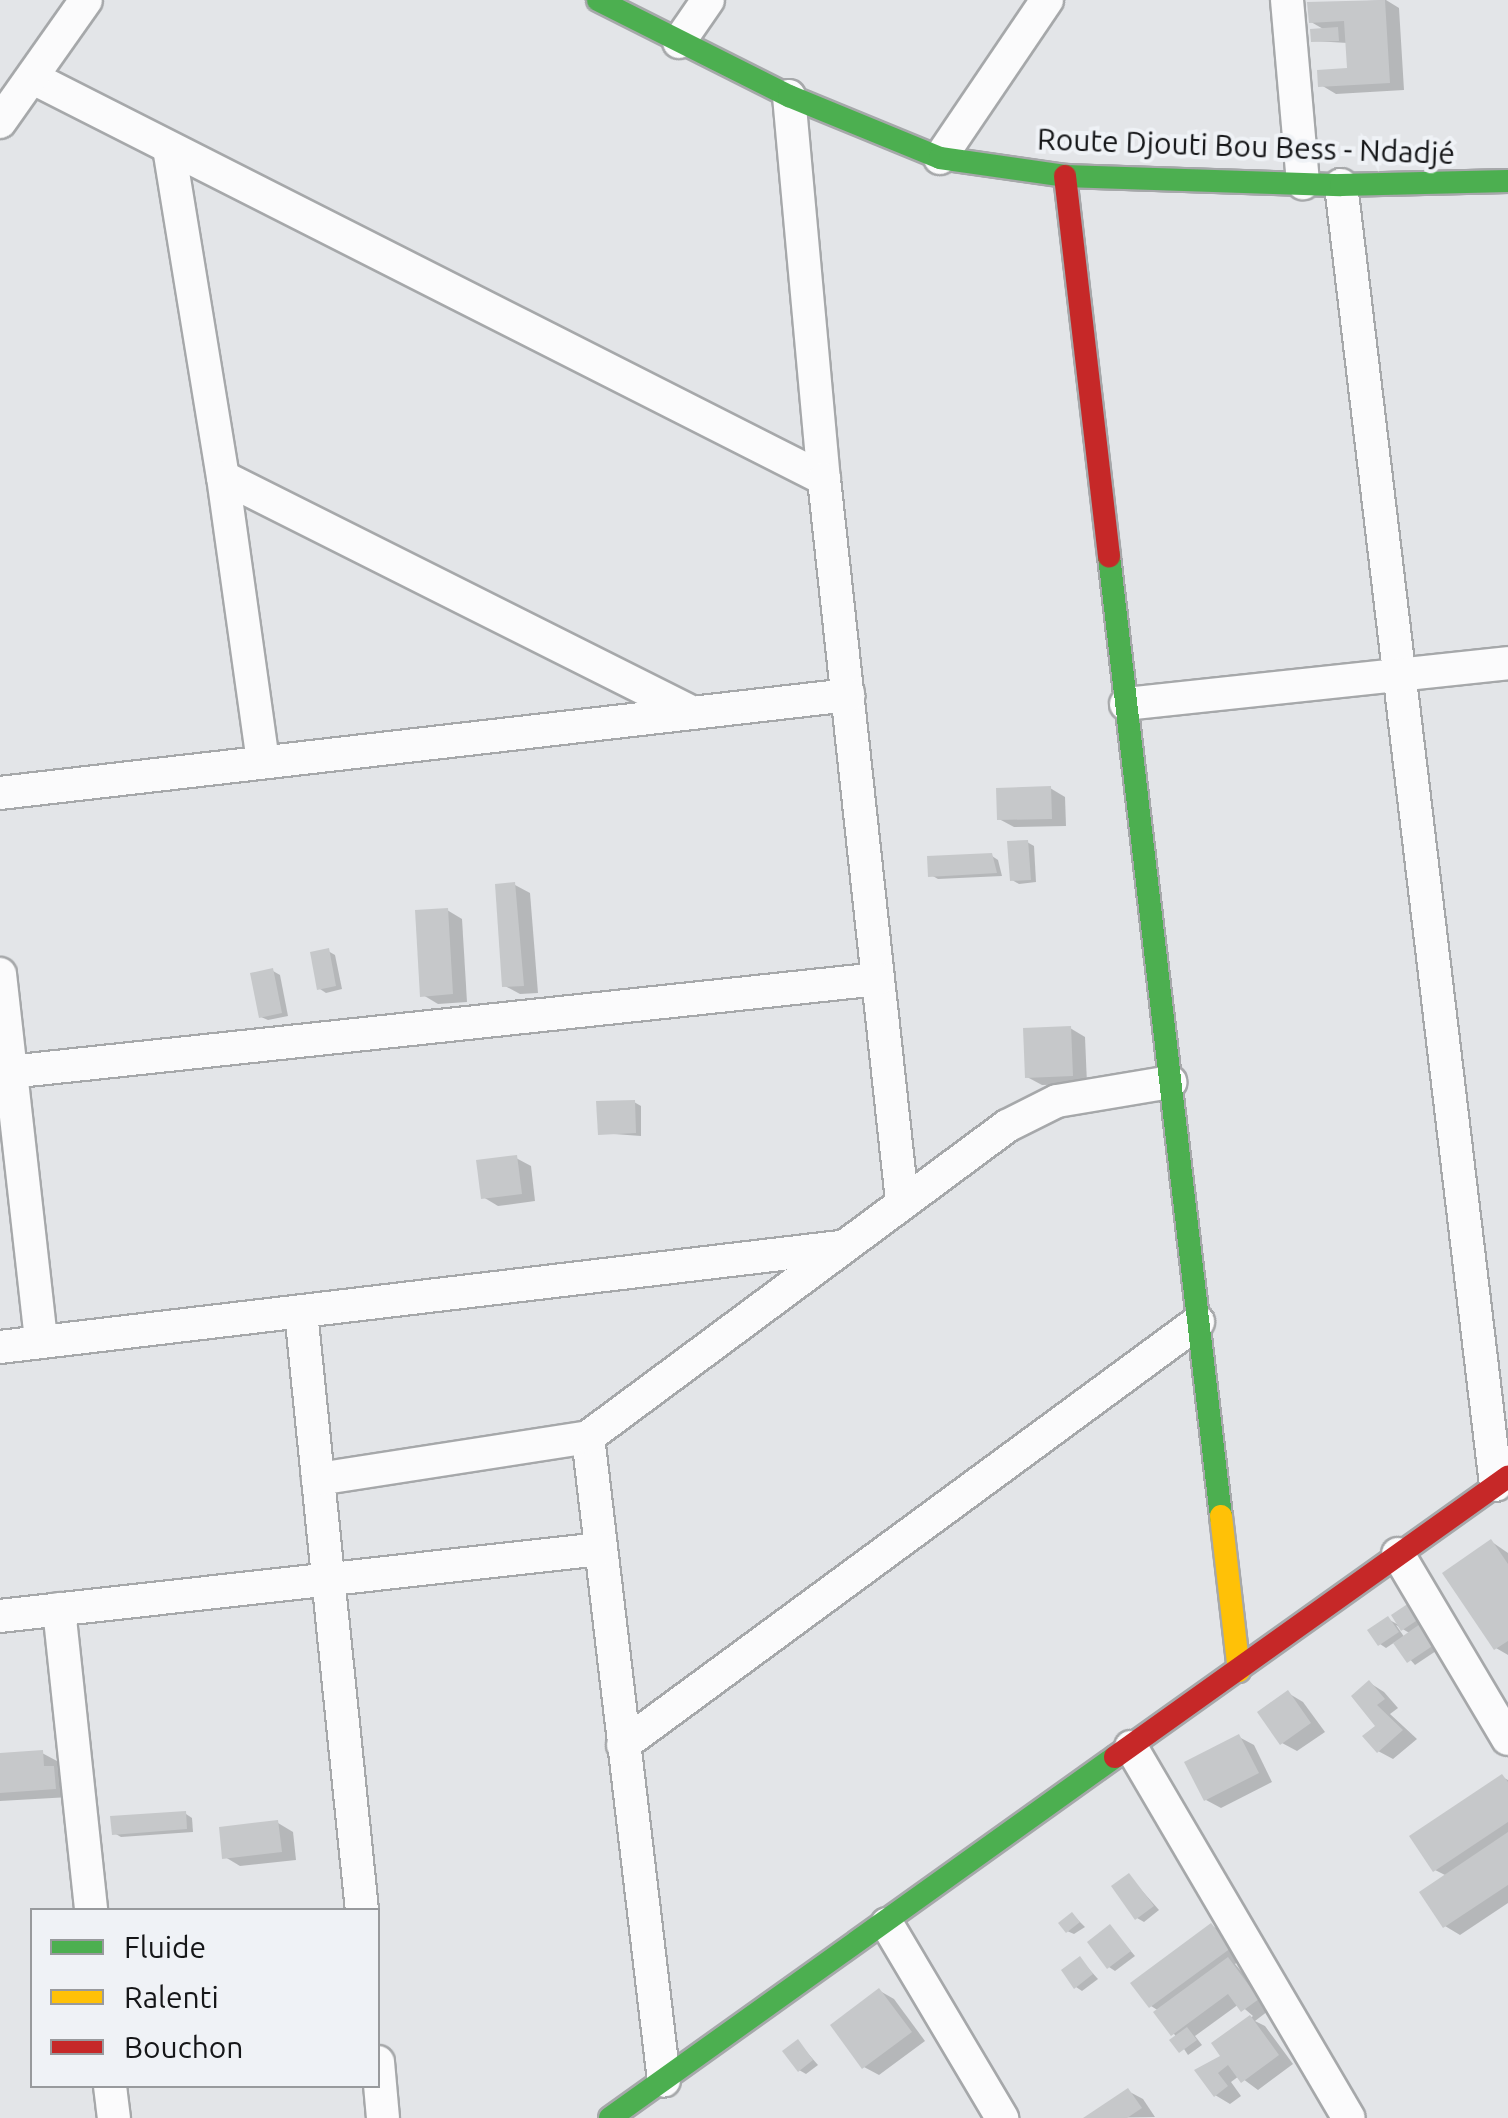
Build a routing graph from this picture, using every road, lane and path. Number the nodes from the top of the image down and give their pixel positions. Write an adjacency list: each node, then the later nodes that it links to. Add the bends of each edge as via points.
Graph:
1 (86, 0): 7 (street)
2 (598, 0): 6 (street, Route Djouti Bou Bess - Ndadjé)
3 (708, 0): 6 (street)
4 (1047, 0): 11 (street)
5 (1287, 0): 14 (street)
6 (680, 42): 8 (street, Route Djouti Bou Bess - Ndadjé)
7 (33, 78): 9 (street); 10 (street)
8 (789, 96): 11 (street, Route Djouti Bou Bess - Ndadjé); 17 (street)
9 (0, 122)
10 (169, 148): 16 (street); 17 (street)
11 (940, 158): 12 (street, Route Djouti Bou Bess - Ndadjé)
12 (1065, 176): 14 (street, Route Djouti Bou Bess - Ndadjé); 21 (street)
13 (1508, 181): 15 (street, Route Djouti Bou Bess - Ndadjé)
14 (1303, 183): 15 (street, Route Djouti Bou Bess - Ndadjé)
15 (1341, 185): 19 (street)
16 (223, 477): 22 (street); 23 (street)
17 (824, 480): 20 (street)
18 (1508, 662): 19 (street)
19 (1397, 674): 21 (street); 37 (street)
20 (848, 696): 22 (street); 26 (street)
21 (1126, 704): 28 (street)
22 (690, 712): 23 (street)
23 (263, 762): 24 (street)
24 (0, 793)
25 (0, 974): 27 (street)
26 (878, 979): 27 (street); 29 (street)
27 (6, 1072): 33 (street)
28 (1170, 1082): 29 (street, via 1044,1106); 32 (street)
29 (902, 1200): 30 (street)
30 (840, 1247): 31 (street); 35 (street)
31 (301, 1312): 33 (street); 36 (street)
32 (1198, 1322): 43 (street); 45 (street)
33 (42, 1341): 34 (street)
34 (0, 1347)
35 (588, 1437): 36 (street); 38 (street)
36 (318, 1479): 40 (street)
37 (1502, 1481): 39 (street)
38 (600, 1550): 40 (street); 45 (street)
39 (1398, 1554): 43 (street); 44 (street)
40 (328, 1580): 41 (street); 48 (street)
41 (58, 1609): 42 (street); 47 (street)
42 (0, 1616)
43 (1239, 1670): 46 (street)
44 (1508, 1739)
45 (623, 1744): 52 (street)
46 (1131, 1748): 49 (street); 57 (street)
47 (91, 1908)
48 (362, 1908)
49 (886, 1924): 52 (street); 56 (street)
50 (380, 2084): 54 (street)
51 (110, 2088): 53 (street)
52 (651, 2099): 55 (street)
53 (114, 2118)
54 (383, 2118)
55 (610, 2118)
56 (1002, 2118)
57 (1349, 2118)

